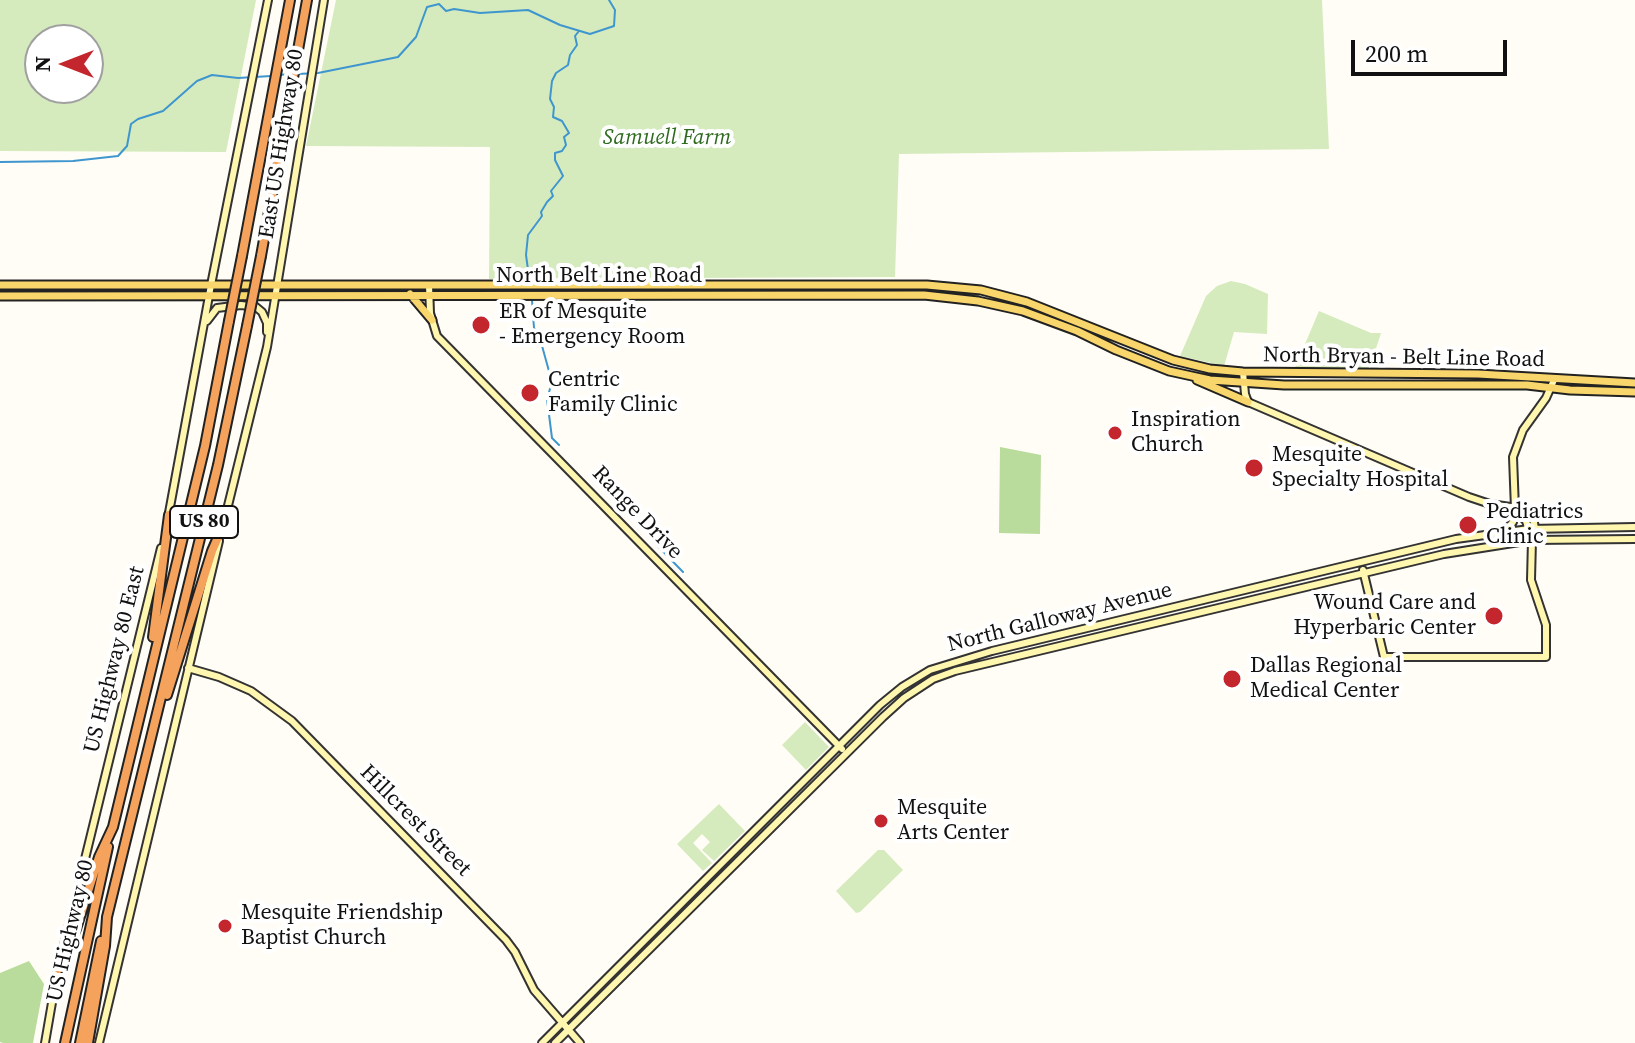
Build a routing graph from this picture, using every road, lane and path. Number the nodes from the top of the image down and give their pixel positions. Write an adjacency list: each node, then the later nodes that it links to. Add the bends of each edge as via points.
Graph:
1 (268, 0): 8 (main road, East US Highway 80)
2 (290, 0): 48 (highway, US 80, bridge, via 205,446)
3 (307, 0): 50 (highway, US 80, bridge, via 220,455)
4 (324, 0): 9 (main road, East US Highway 80)
5 (618, 284): 11 (main road, North Belt Line Road); 15 (main road); 22 (main road, North Belt Line Road, via 927,285 981,290 1027,302)
6 (0, 285): 7 (main road, North Belt Line Road)
7 (24, 285): 8 (main road, North Belt Line Road); 18 (main road)
8 (211, 285): 9 (main road, North Belt Line Road); 16 (main road, US Highway 80 East)
9 (278, 285): 10 (main road, North Belt Line Road); 12 (main road, East US Highway 80)
10 (359, 285): 11 (main road, North Belt Line Road); 13 (main road)
11 (429, 289): 14 (main road, North Belt Line Road); 15 (main road, North Belt Line Road); 19 (main road, Range Drive)
12 (277, 294): 13 (main road, North Belt Line Road); 16 (main road, North Belt Line Road); 21 (main road)
13 (358, 294): 14 (main road, North Belt Line Road)
14 (410, 294): 19 (main road)
15 (619, 294): 24 (main road, North Belt Line Road, via 924,295 978,301 1026,312)
16 (210, 295): 18 (main road, North Belt Line Road); 20 (main road, US Highway 80 East)
17 (0, 296): 18 (main road, North Belt Line Road)
18 (24, 296)
19 (432, 320): 51 (main road, Range Drive, via 437,336 465,366)
20 (204, 328): 21 (main road, via 224,305 256,307 265,316); 31 (main road, US Highway 80 East)
21 (267, 347): 33 (main road)
22 (1173, 360): 23 (main road, North Bryan - Belt Line Road)
23 (1243, 372): 25 (main road); 27 (main road, North Bryan - Belt Line Road, via 1478,374)
24 (1184, 375): 25 (main road, North Bryan - Belt Line Road); 29 (main road)
25 (1243, 383): 27 (main road, North Bryan - Belt Line Road); 29 (main road)
26 (1635, 383): 27 (main road, North Bryan - Belt Line Road)
27 (1553, 384): 28 (main road, North Bryan - Belt Line Road); 30 (main road, via 1523,430 1513,457)
28 (1635, 392)
29 (1248, 402): 30 (main road, via 1469,497)
30 (1515, 509): 34 (main road, via 1527,512); 35 (main road, via 1511,526)
31 (169, 515): 48 (highway); 55 (main road, US Highway 80 East)
32 (1635, 527): 34 (main road, North Galloway Avenue)
33 (222, 528): 49 (main road); 50 (highway)
34 (1533, 529): 35 (main road, North Galloway Avenue); 38 (main road)
35 (1499, 533): 36 (main road, North Galloway Avenue)
36 (1456, 539): 39 (main road, North Galloway Avenue); 40 (main road)
37 (1635, 539): 38 (main road, North Galloway Avenue)
38 (1532, 540): 40 (main road, North Galloway Avenue); 44 (main road, via 1531,580 1546,625 1546,657 1384,657)
39 (1422, 547): 41 (main road, North Galloway Avenue); 42 (main road, via 1422,556)
40 (1458, 551): 42 (main road, North Galloway Avenue)
41 (1361, 563): 43 (main road, North Galloway Avenue); 44 (main road)
42 (1401, 564): 44 (main road, North Galloway Avenue)
43 (1333, 570): 45 (main road); 46 (main road, North Galloway Avenue)
44 (1364, 573): 45 (main road, North Galloway Avenue)
45 (1321, 584): 47 (main road, North Galloway Avenue)
46 (1198, 602): 47 (main road); 51 (main road, North Galloway Avenue, via 930,670 890,697)
47 (1199, 613): 52 (main road, North Galloway Avenue, via 941,676 904,698)
48 (152, 657): 53 (highway, US 80)
49 (188, 668): 56 (main road, Hillcrest Street, via 251,691 292,721 506,940); 62 (main road)
50 (156, 717): 54 (highway, US 80)
51 (840, 747): 52 (main road, Range Drive); 56 (main road, North Galloway Avenue)
52 (847, 755): 57 (main road, North Galloway Avenue)
53 (113, 827): 55 (highway); 59 (highway, US Highway 80 / US 80)
54 (107, 917): 60 (highway, US Highway 80 / US 80); 61 (highway)
55 (58, 969): 58 (main road, US Highway 80 East)
56 (561, 1024): 57 (main road, Hillcrest Street); 63 (main road, North Galloway Avenue)
57 (568, 1031): 64 (main road, North Galloway Avenue); 65 (main road, Hillcrest Street)
58 (45, 1043)
59 (65, 1043)
60 (80, 1043)
61 (88, 1043)
62 (99, 1043)
63 (542, 1043)
64 (555, 1043)
65 (580, 1043)

